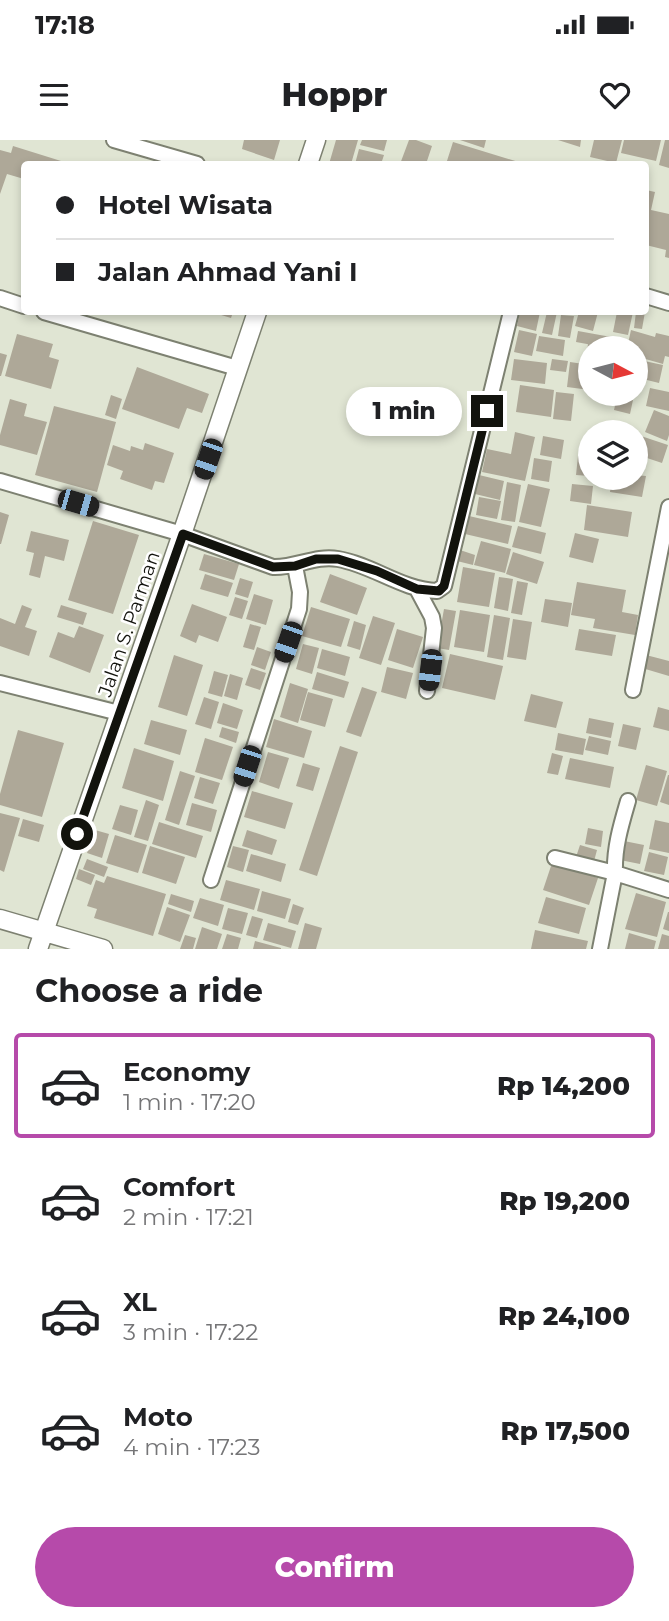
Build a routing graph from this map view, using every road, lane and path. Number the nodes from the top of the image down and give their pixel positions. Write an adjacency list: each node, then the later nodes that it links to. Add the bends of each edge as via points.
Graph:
1 (114, 140): 3 (street)
2 (316, 140): 4 (street)
3 (187, 161)
4 (309, 161)
5 (649, 297): 7 (street)
6 (0, 298): 8 (street)
7 (669, 303)
8 (21, 305)
9 (54, 315): 12 (street)
10 (256, 315): 12 (street, Jalan S. Parman)
11 (510, 315): 17 (street, via 444,586 437,591)
12 (237, 368): 15 (street, Jalan S. Parman)
13 (0, 481): 15 (street)
14 (669, 508): 19 (street)
15 (183, 534): 16 (street, via 261,564); 21 (street, Jalan S. Parman)
16 (295, 566): 17 (street, via 316,559 338,559); 25 (street, via 299,608)
17 (417, 589): 20 (street, via 434,628)
18 (0, 683): 21 (street)
19 (633, 690)
20 (427, 691)
21 (119, 713): 28 (street, Jalan S. Parman)
22 (628, 801): 24 (street)
23 (555, 858): 24 (street)
24 (615, 873): 26 (street); 31 (street)
25 (211, 880)
26 (669, 890)
27 (0, 919): 28 (street)
28 (44, 931): 29 (street, Jalan S. Parman); 30 (street)
29 (38, 949)
30 (103, 949)
31 (600, 949)

